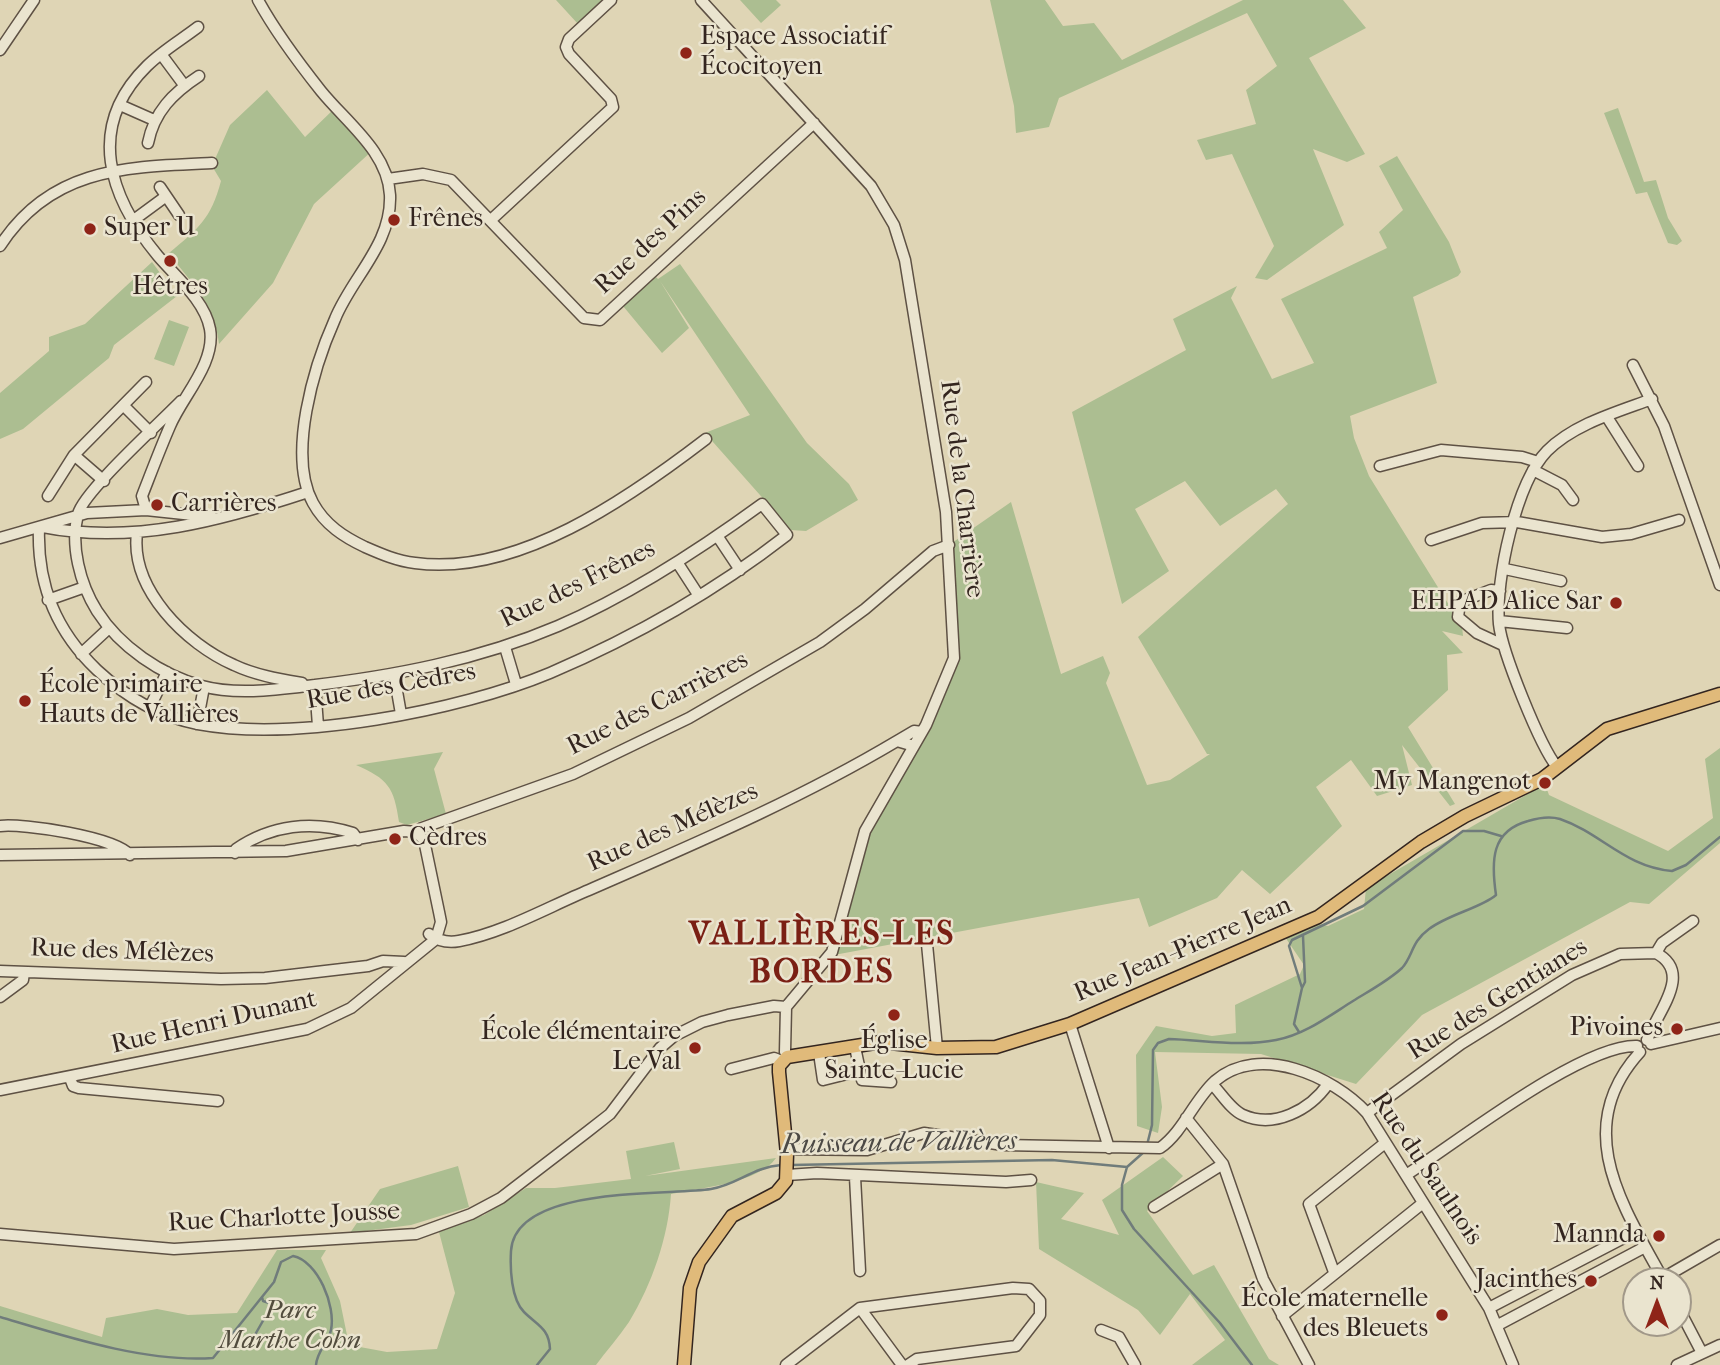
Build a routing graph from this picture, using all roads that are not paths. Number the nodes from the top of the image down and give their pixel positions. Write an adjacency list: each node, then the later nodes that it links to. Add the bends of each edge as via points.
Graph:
1 (34, 0): 6 (street)
2 (258, 0): 16 (street, via 272,26 373,150)
3 (611, 0): 18 (street, via 566,47 613,107)
4 (701, 0): 12 (street, Rue de la Charrière)
5 (198, 27): 7 (street)
6 (0, 50)
7 (161, 54): 9 (street); 10 (street, via 146,67)
8 (199, 76): 9 (street)
9 (184, 85): 11 (street)
10 (120, 105): 11 (street); 15 (street, via 110,141)
11 (155, 120): 13 (street)
12 (814, 123): 18 (street, Rue des Pins, via 600,320 584,318); 51 (street, Rue de la Charrière, via 871,186 900,241 941,473)
13 (148, 143)
14 (212, 163): 15 (street)
15 (110, 171): 19 (street); 20 (street, via 45,198)
16 (388, 178): 18 (street, Rue des Pins, via 443,176); 34 (street, via 390,211 382,240 335,317 319,360 304,434)
17 (179, 215): 19 (street, via 162,192)
18 (492, 219)
19 (131, 222): 26 (street, via 199,305 210,329 203,365)
20 (0, 246)
21 (1633, 365): 23 (street)
22 (146, 382): 24 (street)
23 (1652, 399): 25 (street); 56 (street)
24 (124, 406): 27 (street); 29 (street)
25 (1607, 417): 31 (street, via 1556,442); 32 (street)
26 (165, 425): 27 (street); 38 (street, via 142,496)
27 (151, 433): 33 (street)
28 (706, 439): 34 (street, via 646,483 585,519 531,544 472,562 415,563 385,556 336,530)
29 (74, 455): 33 (street); 35 (street)
30 (1380, 466): 31 (street, via 1441,450 1522,457)
31 (1535, 466): 36 (street, via 1562,485); 43 (street)
32 (1638, 466)
33 (104, 481): 39 (street)
34 (308, 492): 41 (street)
35 (48, 496)
36 (1573, 500)
37 (762, 504): 48 (street, Rue des Frênes); 54 (street, Rue des Cèdres, via 787,535)
38 (146, 510): 39 (street); 40 (street)
39 (78, 515): 44 (street); 46 (street, Rue des Frênes)
40 (177, 515): 41 (street); 45 (street)
41 (229, 516): 45 (street)
42 (1679, 520): 43 (street, via 1602,537)
43 (1513, 522): 50 (street, via 1482,523); 53 (street)
44 (41, 528): 46 (street); 49 (street); 60 (street, Rue des Cèdres)
45 (176, 528): 47 (street)
46 (77, 530): 47 (street); 57 (street, Rue des Frênes)
47 (137, 533): 69 (street, Rue des Frênes, via 138,563 162,608 211,652)
48 (718, 537): 52 (street, Rue des Frênes); 54 (street)
49 (0, 538)
50 (1431, 540)
51 (949, 545): 79 (street, Rue de la Charrière, via 954,658); 84 (street, Rue des Carrières, via 937,548 820,642 696,714 573,774)
52 (677, 562): 59 (street); 65 (street, Rue des Frênes, via 561,625)
53 (1505, 569): 55 (street); 58 (street)
54 (740, 570): 59 (street, Rue des Cèdres)
55 (1561, 581)
56 (1720, 585)
57 (85, 587): 60 (street); 62 (street, Rue des Frênes)
58 (1500, 591): 61 (street); 64 (street, via 1460,602 1458,617 1477,633)
59 (699, 596): 70 (street, Rue des Cèdres, via 571,662)
60 (48, 600): 66 (street, Rue des Cèdres)
61 (1499, 621): 63 (street); 64 (street)
62 (108, 628): 66 (street); 67 (street, Rue des Frênes)
63 (1567, 628)
64 (1503, 645): 82 (street)
65 (505, 647): 68 (street, Rue des Frênes); 70 (street)
66 (80, 654): 75 (street, Rue des Cèdres)
67 (167, 672): 72 (street, Rue des Frênes); 75 (street)
68 (394, 674): 71 (street, Rue des Frênes); 76 (street)
69 (267, 676): 71 (street, Rue des Frênes); 73 (street)
70 (516, 684): 76 (street, Rue des Cèdres)
71 (315, 685): 73 (street, Rue des Frênes); 78 (street)
72 (204, 687): 73 (street, Rue des Frênes); 77 (street)
73 (264, 690)
74 (1720, 694): 82 (main road, Rue Jean-Pierre Jean, via 1607,729)
75 (150, 708): 77 (street, Rue des Cèdres)
76 (401, 713): 78 (street, Rue des Cèdres)
77 (197, 724): 78 (street, Rue des Cèdres, via 268,730)
78 (318, 726)
79 (922, 732): 80 (street, Rue des Mélèzes, via 908,733); 81 (street, Rue de la Charrière)
80 (897, 741): 81 (street); 90 (street, Rue des Mélèzes, via 758,817 515,921 460,940)
81 (914, 746): 100 (street, Rue de la Charrière, via 865,831 834,946 817,974)
82 (1557, 767): 101 (main road, Rue Jean-Pierre Jean, via 1542,779 1444,827 1318,917)
83 (0, 827): 88 (street, Rue des Carrières, via 16,824 62,833 119,846)
84 (416, 832): 85 (street, Rue des Carrières); 90 (street, via 424,840 436,899)
85 (358, 840): 86 (street, Rue des Carrières); 86 (street, via 353,833 304,825 261,835)
86 (235, 853): 88 (street, Rue des Carrières)
87 (0, 855): 88 (street, Rue des Carrières)
88 (130, 855)
89 (1693, 921): 92 (street, via 1662,943)
90 (434, 933): 93 (street, Rue Henri Dunant)
91 (927, 944): 105 (street)
92 (1656, 953): 103 (street, via 1671,965 1674,980); 116 (street, Rue des Gentianes, via 1620,954 1572,975 1461,1044)
93 (404, 962): 94 (street, Rue des Mélèzes); 97 (street, Rue Henri Dunant)
94 (368, 966): 96 (street, Rue des Mélèzes, via 232,978); 97 (street, Rue des Mélèzes); 98 (street)
95 (0, 971): 96 (street, Rue des Mélèzes)
96 (24, 972): 99 (street, via 23,980)
97 (390, 974): 98 (street, Rue Henri Dunant)
98 (377, 986): 110 (street, Rue Henri Dunant, via 339,1015 307,1029)
99 (0, 997)
100 (786, 1007): 107 (street); 129 (street, Rue Charlotte Jousse, via 728,1015 674,1035 610,1114 587,1132 501,1198 416,1234 174,1249)
101 (1070, 1024): 105 (main road, Rue Jean-Pierre Jean, via 1012,1044); 119 (street)
102 (1720, 1028): 103 (street)
103 (1643, 1045): 123 (street, via 1607,1051 1575,1064); 128 (street, via 1610,1103 1605,1138 1614,1184)
104 (855, 1048): 105 (main road, Rue Jean-Pierre Jean, via 881,1042); 106 (main road, Rue Jean-Pierre Jean); 109 (street)
105 (937, 1048)
106 (819, 1053): 107 (main road, Rue Jean-Pierre Jean); 109 (street, via 823,1080)
107 (785, 1059): 108 (street); 120 (main road, via 779,1066 779,1090)
108 (731, 1069)
109 (859, 1071): 111 (street, via 864,1081)
110 (69, 1078): 114 (street, Rue Henri Dunant); 115 (street, via 79,1088)
111 (891, 1082)
112 (1212, 1084): 113 (street, Rue du Saulnois, via 1231,1071 1258,1064 1286,1068); 113 (street, via 1243,1115 1278,1120 1295,1113); 117 (street, Rue du Saulnois)
113 (1328, 1084): 116 (street, Rue du Saulnois)
114 (0, 1090)
115 (218, 1101)
116 (1367, 1113): 118 (street, Rue du Saulnois)
117 (1186, 1118): 119 (street, Rue du Saulnois, via 1166,1144 1147,1149); 121 (street)
118 (1385, 1143): 123 (street, Rue du Saulnois); 136 (street, via 1309,1204)
119 (1109, 1148): 120 (street, via 981,1144 923,1133 867,1150)
120 (787, 1152): 122 (main road)
121 (1223, 1164): 127 (street); 140 (street, via 1263,1279)
122 (787, 1173): 124 (street); 147 (main road, via 776,1193 732,1216 699,1262 690,1288)
123 (1406, 1175): 126 (street, Rue du Saulnois)
124 (855, 1177): 125 (street); 135 (street)
125 (1031, 1180)
126 (1423, 1203): 136 (street); 139 (street, Rue du Saulnois)
127 (1154, 1208)
128 (1637, 1231): 131 (street); 132 (street)
129 (0, 1234)
130 (1720, 1245): 134 (street)
131 (1645, 1247): 133 (street); 137 (street)
132 (1575, 1263): 137 (street); 139 (street)
133 (1656, 1267)
134 (1684, 1267)
135 (860, 1272)
136 (1334, 1272): 140 (street)
137 (1584, 1279): 141 (street)
138 (860, 1308): 146 (street); 146 (street, via 1013,1288 1029,1289 1040,1301 1040,1315 1016,1346); 148 (street)
139 (1489, 1308): 141 (street, Rue du Saulnois)
140 (1282, 1316): 150 (street)
141 (1498, 1325): 151 (street, Rue du Saulnois)
142 (1101, 1330): 149 (street, via 1119,1337)
143 (1692, 1334): 145 (street)
144 (1720, 1345): 145 (street)
145 (1702, 1353): 152 (street)
146 (901, 1364)
147 (684, 1365)
148 (786, 1365)
149 (1135, 1365)
150 (1308, 1365)
151 (1513, 1365)
152 (1677, 1365)

